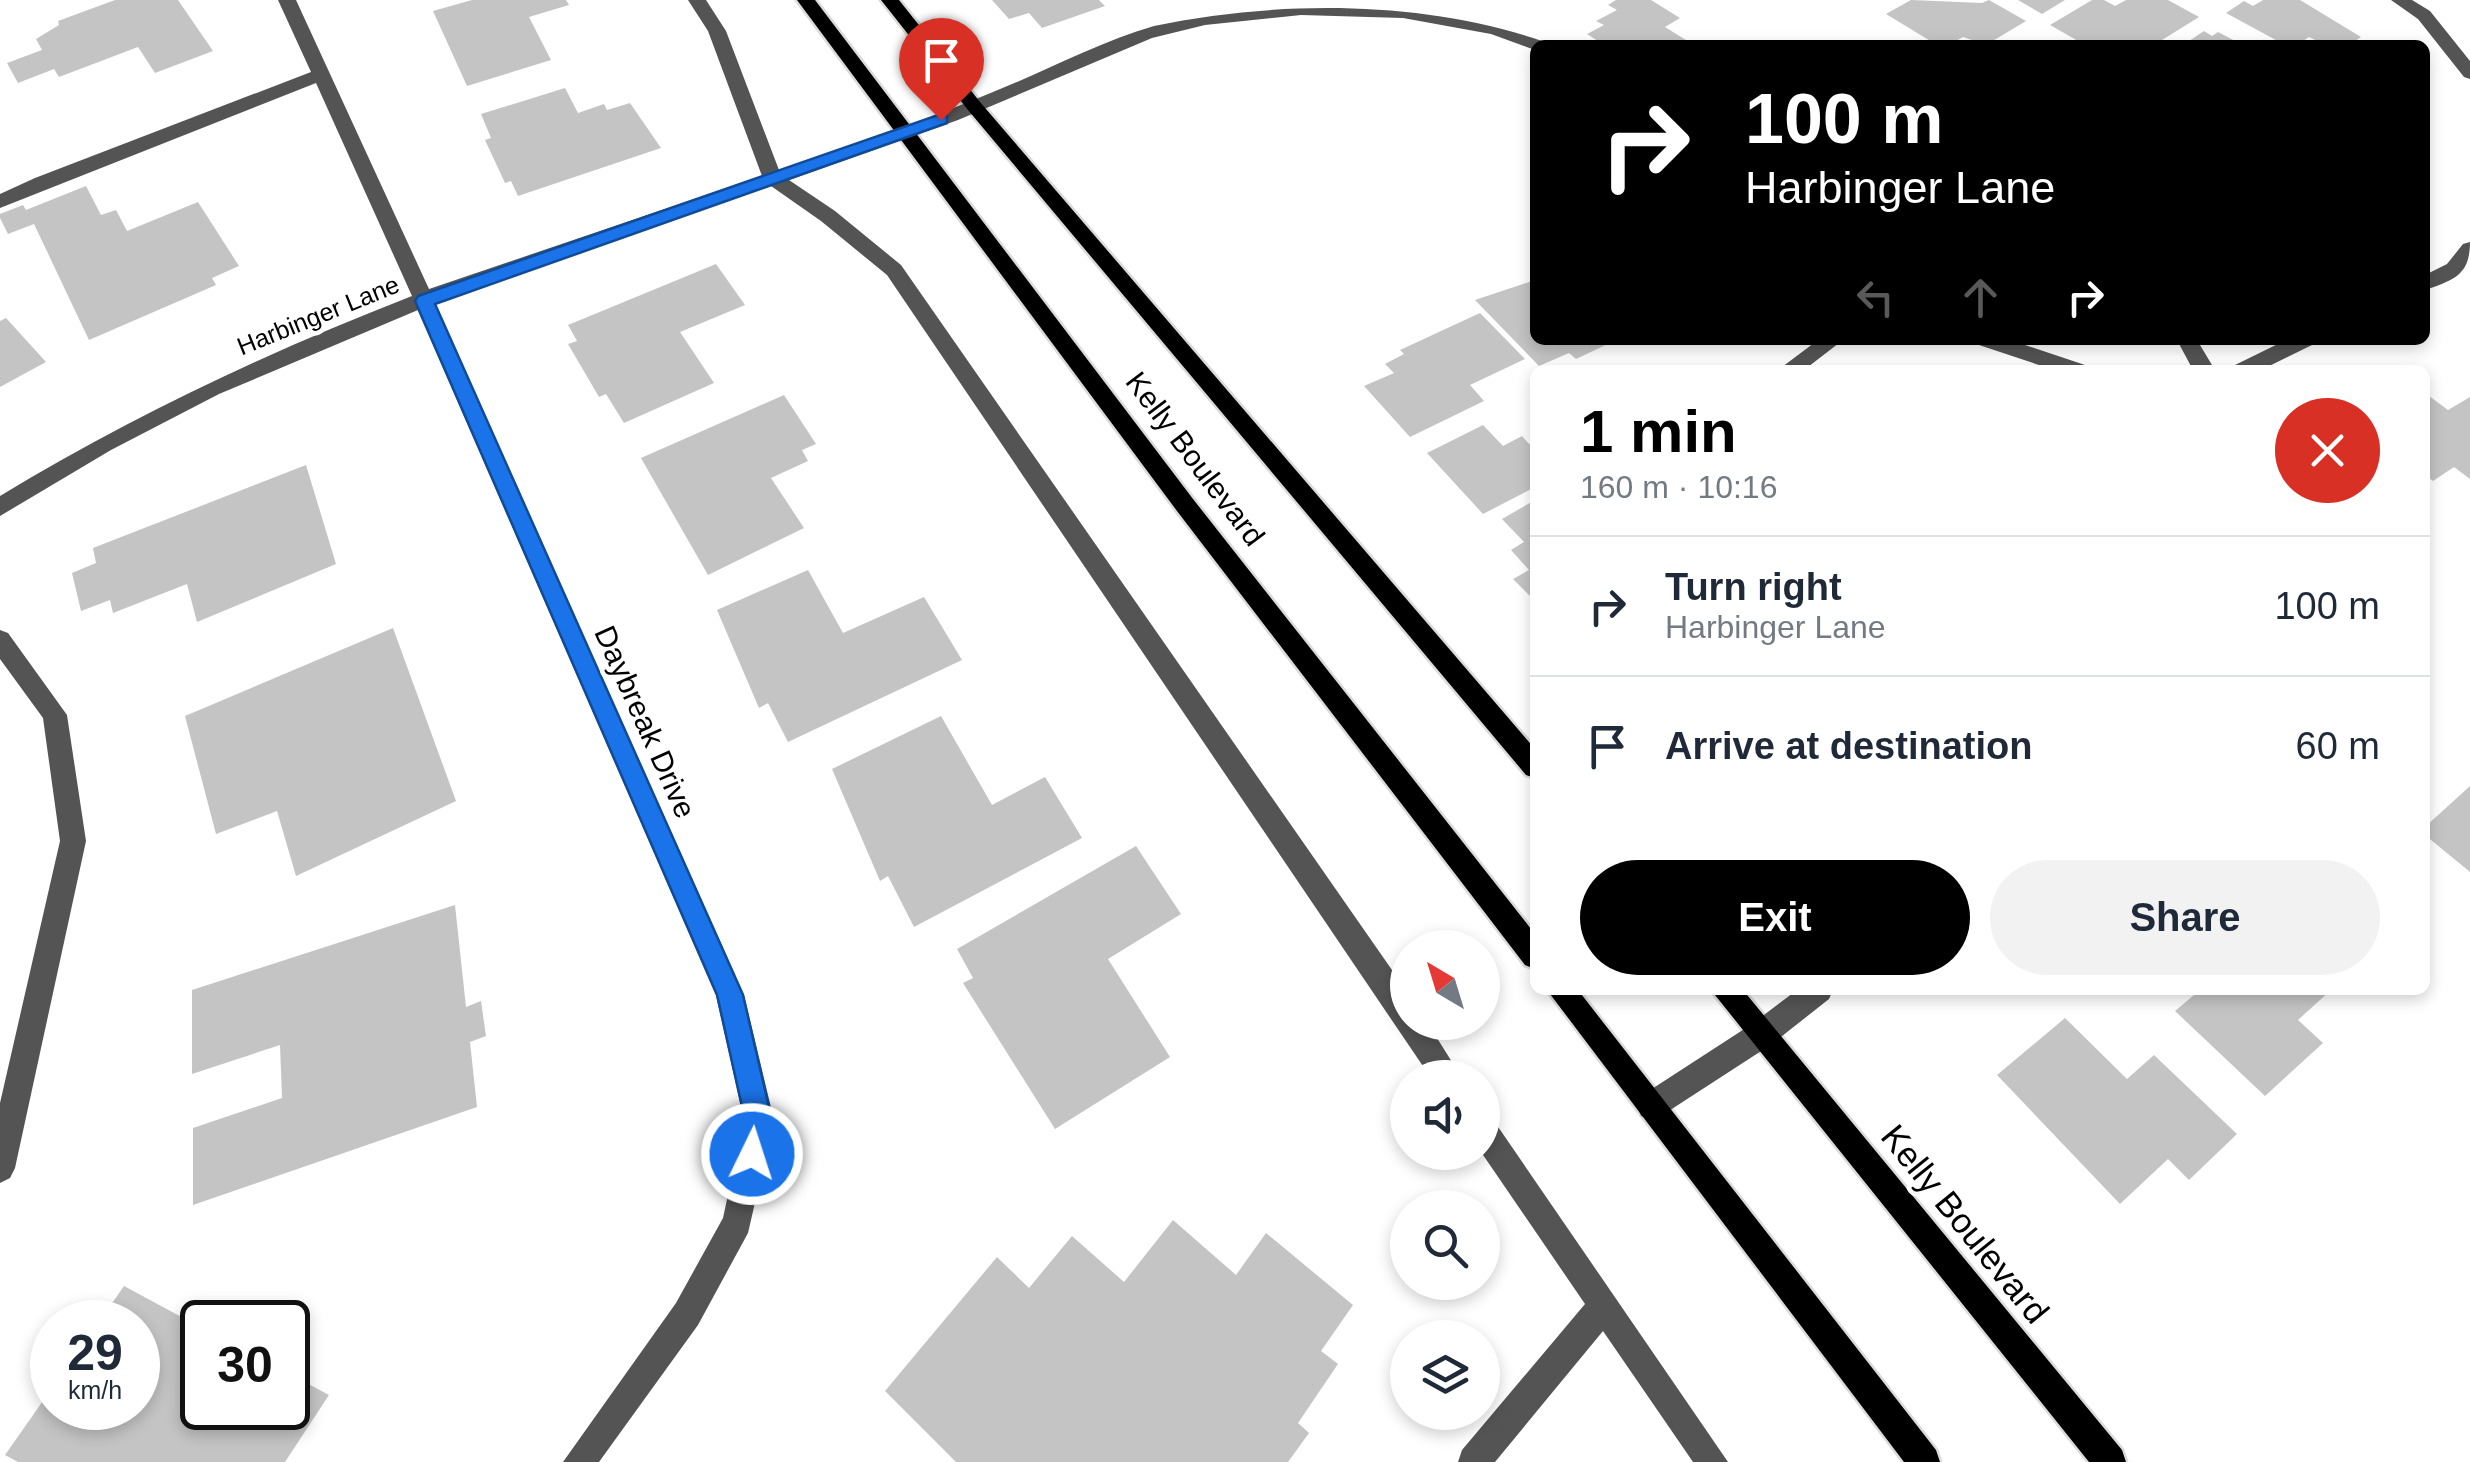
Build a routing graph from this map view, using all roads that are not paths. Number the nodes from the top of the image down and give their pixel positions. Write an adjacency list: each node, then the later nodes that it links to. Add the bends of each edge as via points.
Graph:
1 (287, 0): 9 (street, Daybreak Drive)
2 (697, 0): 12 (street, via 717,31)
3 (806, 0): 11 (main road, Kelly Boulevard)
4 (890, 0): 10 (main road, Kelly Boulevard)
5 (2400, 0): 8 (street, via 2424,15)
6 (1268, 6): 7 (street, Harbinger Lane, via 1470,22); 10 (street, Harbinger Lane, via 1162,29)
7 (1530, 43)
8 (2470, 73)
9 (319, 75): 13 (street); 16 (street, Daybreak Drive)
10 (974, 106): 11 (street, Harbinger Lane); 25 (main road, Kelly Boulevard)
11 (908, 133): 12 (street, Harbinger Lane); 26 (main road, Kelly Boulevard, via 1185,505)
12 (773, 179): 16 (street, Harbinger Lane); 27 (street, via 894,270)
13 (0, 202)
14 (2470, 249): 15 (street, via 2454,270)
15 (2430, 281)
16 (424, 301): 23 (street, Harbinger Lane, via 196,397 71,459); 36 (street, Daybreak Drive, via 730,995 759,1120 737,1222 687,1314)
17 (1826, 345): 20 (street)
18 (2001, 345): 21 (street)
19 (2294, 345): 22 (street)
20 (1796, 365)
21 (2063, 365)
22 (2252, 365)
23 (0, 508)
24 (0, 640): 34 (street, via 55,715 73,840)
25 (1530, 761)
26 (1530, 950)
27 (1390, 992)
28 (1565, 995): 32 (main road)
29 (1729, 995): 31 (main road, Kelly Boulevard)
30 (1813, 995): 31 (street)
31 (1762, 1034): 32 (street); 40 (main road, Kelly Boulevard)
32 (1651, 1106): 39 (main road)
33 (1500, 1154): 35 (street)
34 (0, 1168)
35 (1604, 1305): 37 (street); 38 (street)
36 (579, 1462)
37 (1474, 1462)
38 (1712, 1462)
39 (1924, 1462)
40 (2110, 1462)

